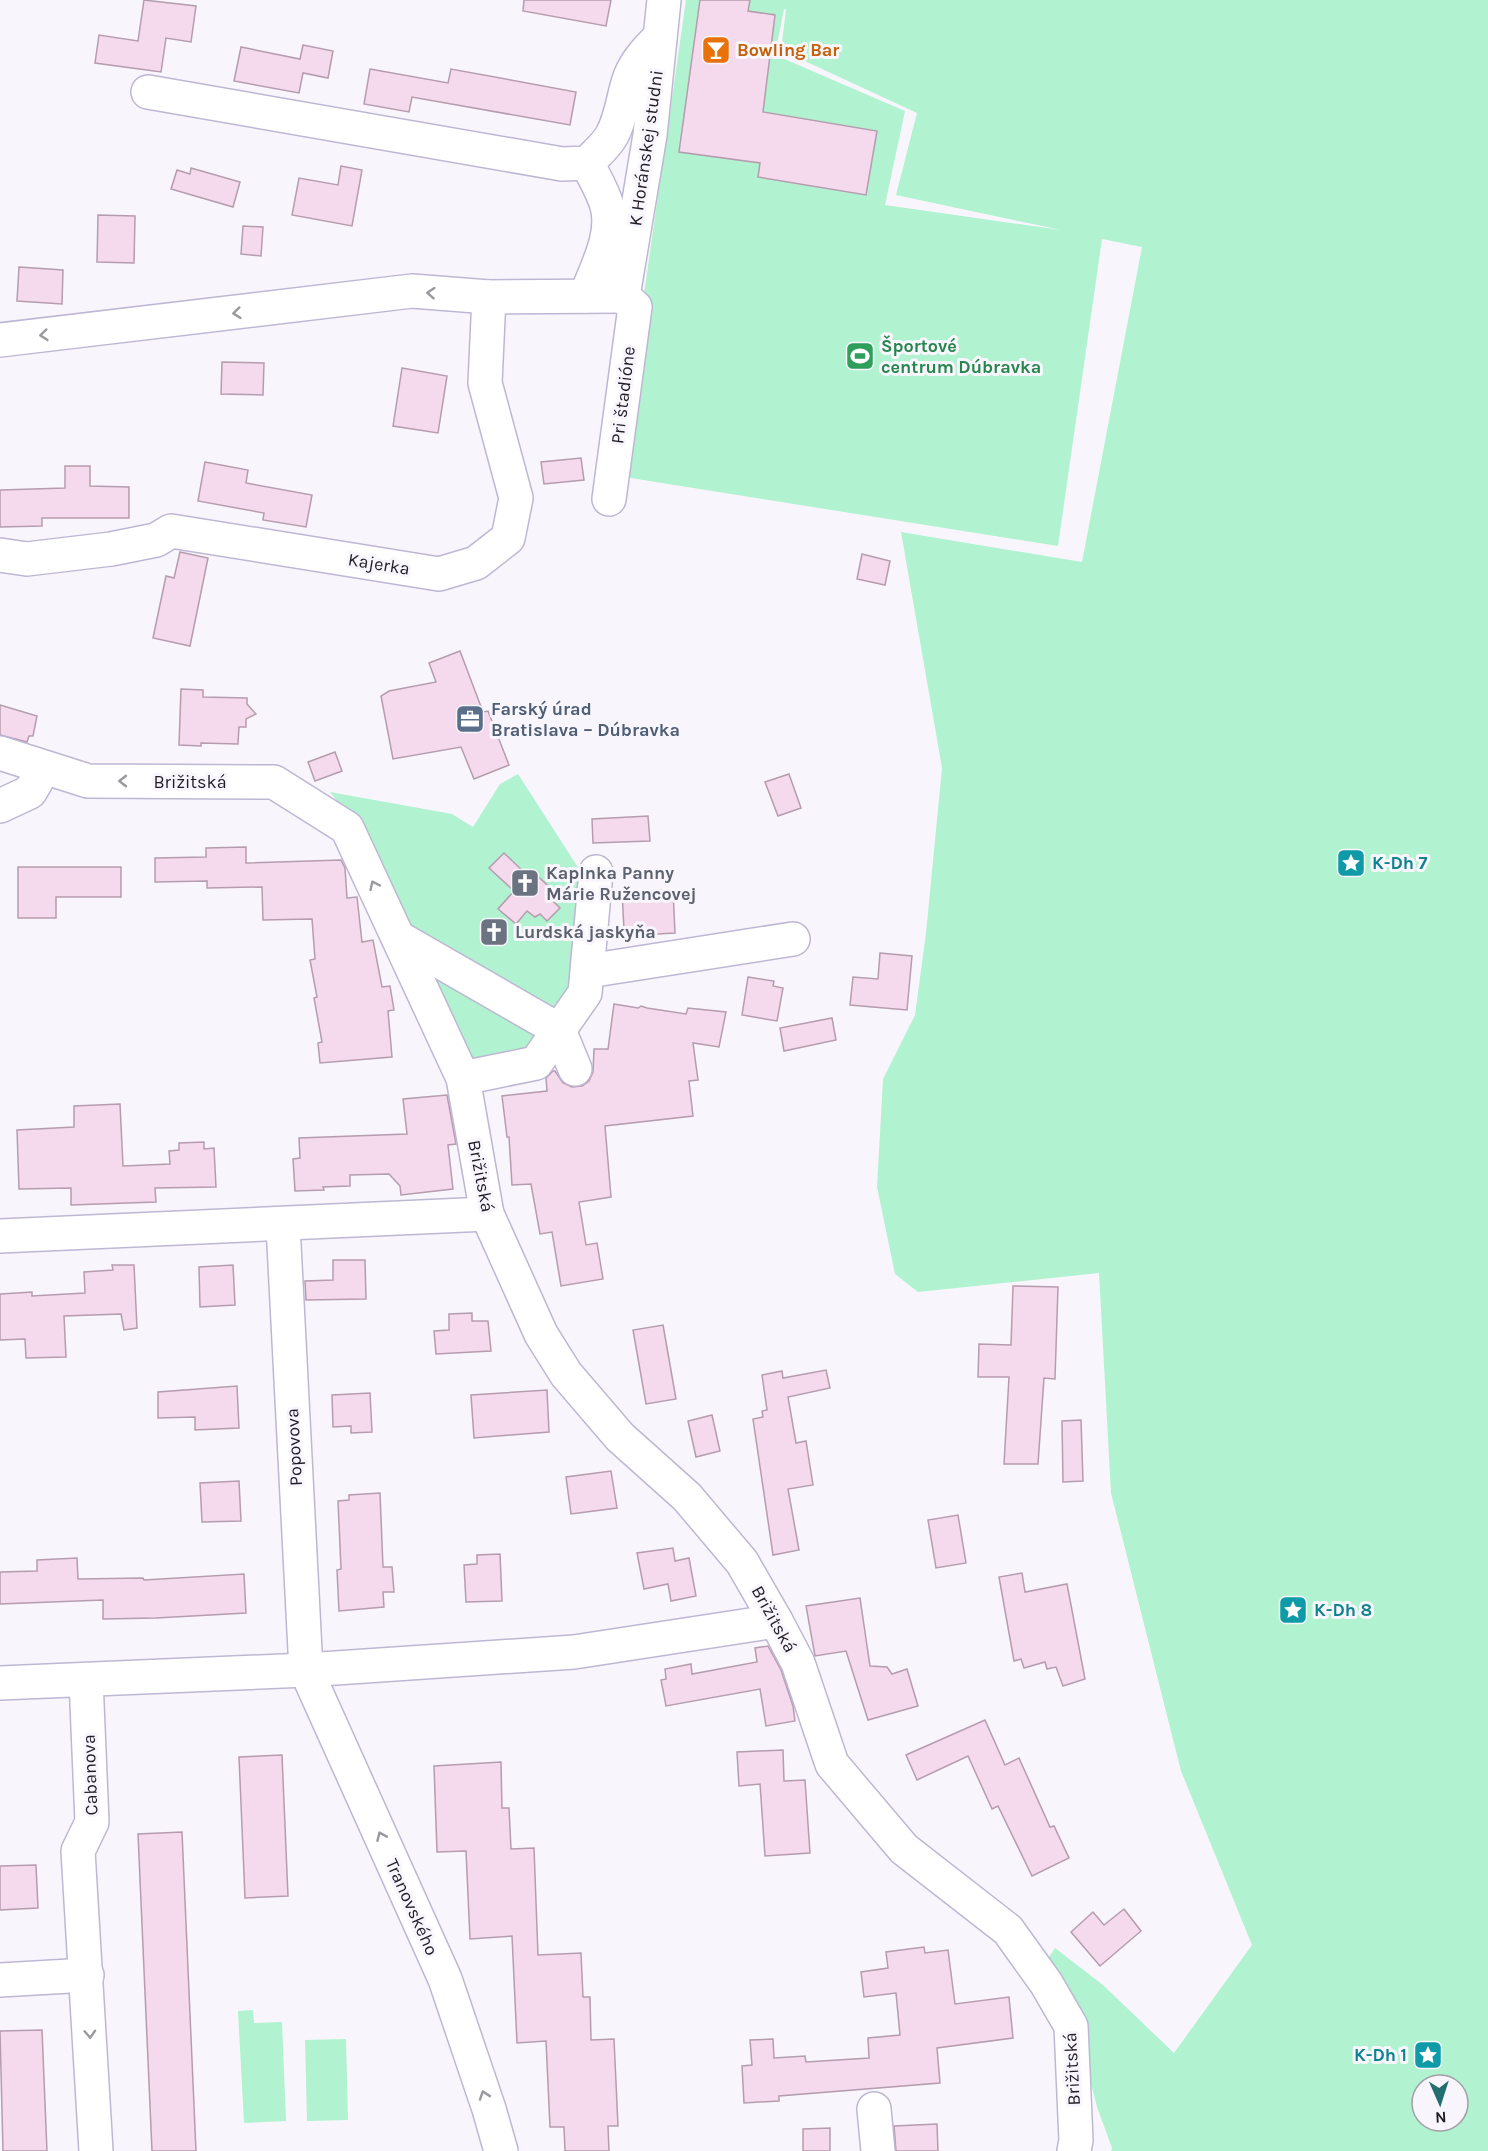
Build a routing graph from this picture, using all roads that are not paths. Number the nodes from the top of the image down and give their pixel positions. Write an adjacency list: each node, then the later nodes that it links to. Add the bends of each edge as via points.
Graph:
1 (664, 0): 2 (street, K Horánskej studni)
2 (660, 37): 4 (street, via 638,61 612,135); 6 (street, K Horánskej studni, via 650,135)
3 (148, 92): 4 (street, via 182,83 562,164)
4 (588, 163): 5 (street, via 607,204 609,226)
5 (586, 296): 6 (street); 7 (street)
6 (623, 296): 9 (street, Pri štadióne, via 634,307)
7 (489, 297): 8 (street, one-way to 8, via 412,291); 10 (street, Kajerka, via 485,383 516,498 508,538 476,563 439,574 171,531 156,540 111,549 27,559)
8 (0, 340)
9 (609, 499)
10 (0, 555)
11 (0, 753): 12 (street, Brižitská)
12 (44, 768): 13 (street, via 30,792); 15 (street, Brižitská, one-way to 12, via 347,828 274,782 88,781)
13 (0, 806)
14 (596, 872): 17 (street)
15 (399, 938): 18 (street); 20 (street, Brižitská)
16 (793, 939): 17 (street)
17 (588, 971): 18 (street, via 585,993)
18 (559, 1030): 19 (street); 20 (street, via 536,1063)
19 (575, 1069)
20 (463, 1078): 21 (street, Brižitská)
21 (487, 1214): 22 (street); 24 (street, Brižitská, via 541,1334 566,1374 620,1437 687,1497 742,1562)
22 (283, 1224): 23 (street); 25 (street, Popovova)
23 (0, 1236)
24 (776, 1621): 25 (street, via 574,1652); 34 (street, Brižitská, via 798,1663 832,1764 904,1849 1008,1930 1071,2026)
25 (306, 1670): 26 (street); 32 (street, Tranovského, one-way to 25, via 445,1979)
26 (86, 1680): 27 (street); 28 (street, Cabanova, via 92,1822 78,1851)
27 (0, 1683)
28 (87, 1976): 29 (street); 31 (street, Cabanova, one-way to 31)
29 (0, 1980)
30 (874, 2109): 33 (street)
31 (96, 2151)
32 (501, 2151)
33 (878, 2151)
34 (1074, 2151)

